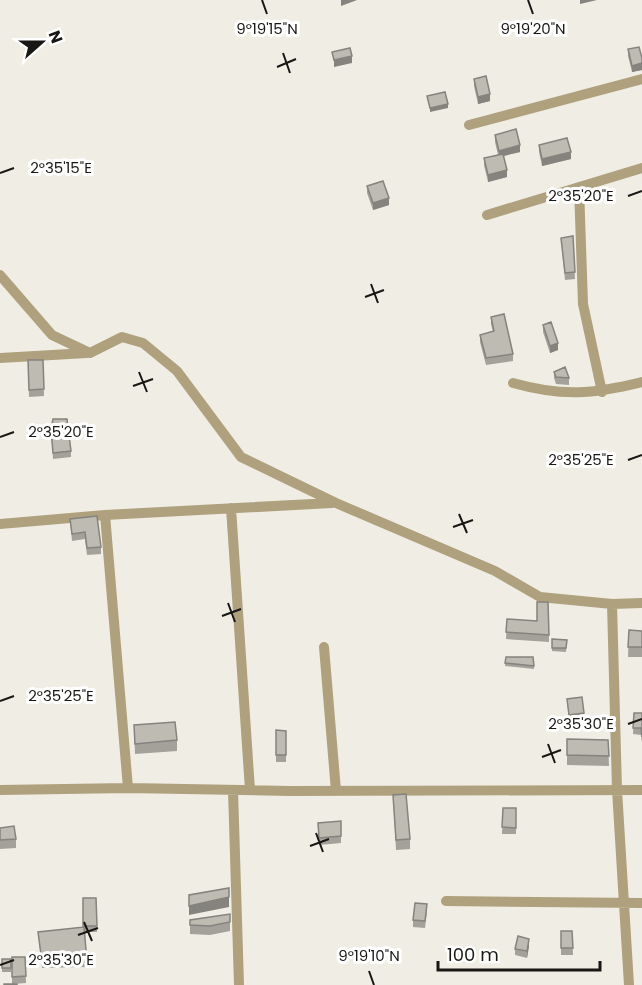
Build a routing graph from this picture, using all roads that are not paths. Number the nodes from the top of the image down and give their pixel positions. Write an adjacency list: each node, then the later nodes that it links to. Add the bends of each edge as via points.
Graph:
1 (642, 79): 2 (street)
2 (469, 125)
3 (642, 168): 4 (street)
4 (579, 187): 5 (street); 11 (street, via 584,303)
5 (487, 215)
6 (0, 275): 7 (street, via 52,335)
7 (90, 353): 8 (street); 12 (street, via 122,337 143,343 177,370 241,457)
8 (0, 358)
9 (642, 382): 11 (street)
10 (513, 383): 11 (street, via 548,393)
11 (602, 392)
12 (336, 503): 13 (street); 17 (street, via 495,571 540,597)
13 (231, 508): 14 (street); 22 (street)
14 (105, 515): 15 (street); 19 (street)
15 (0, 524)
16 (642, 603): 17 (street)
17 (612, 604): 23 (street)
18 (324, 647): 25 (street)
19 (128, 788): 20 (street); 21 (street)
20 (0, 790)
21 (233, 790): 22 (street); 29 (street)
22 (250, 790): 25 (street)
23 (617, 790): 24 (street); 25 (street); 27 (street)
24 (642, 790)
25 (336, 791)
26 (446, 901): 27 (street)
27 (624, 903): 28 (street); 30 (street)
28 (642, 903)
29 (239, 985)
30 (629, 985)

